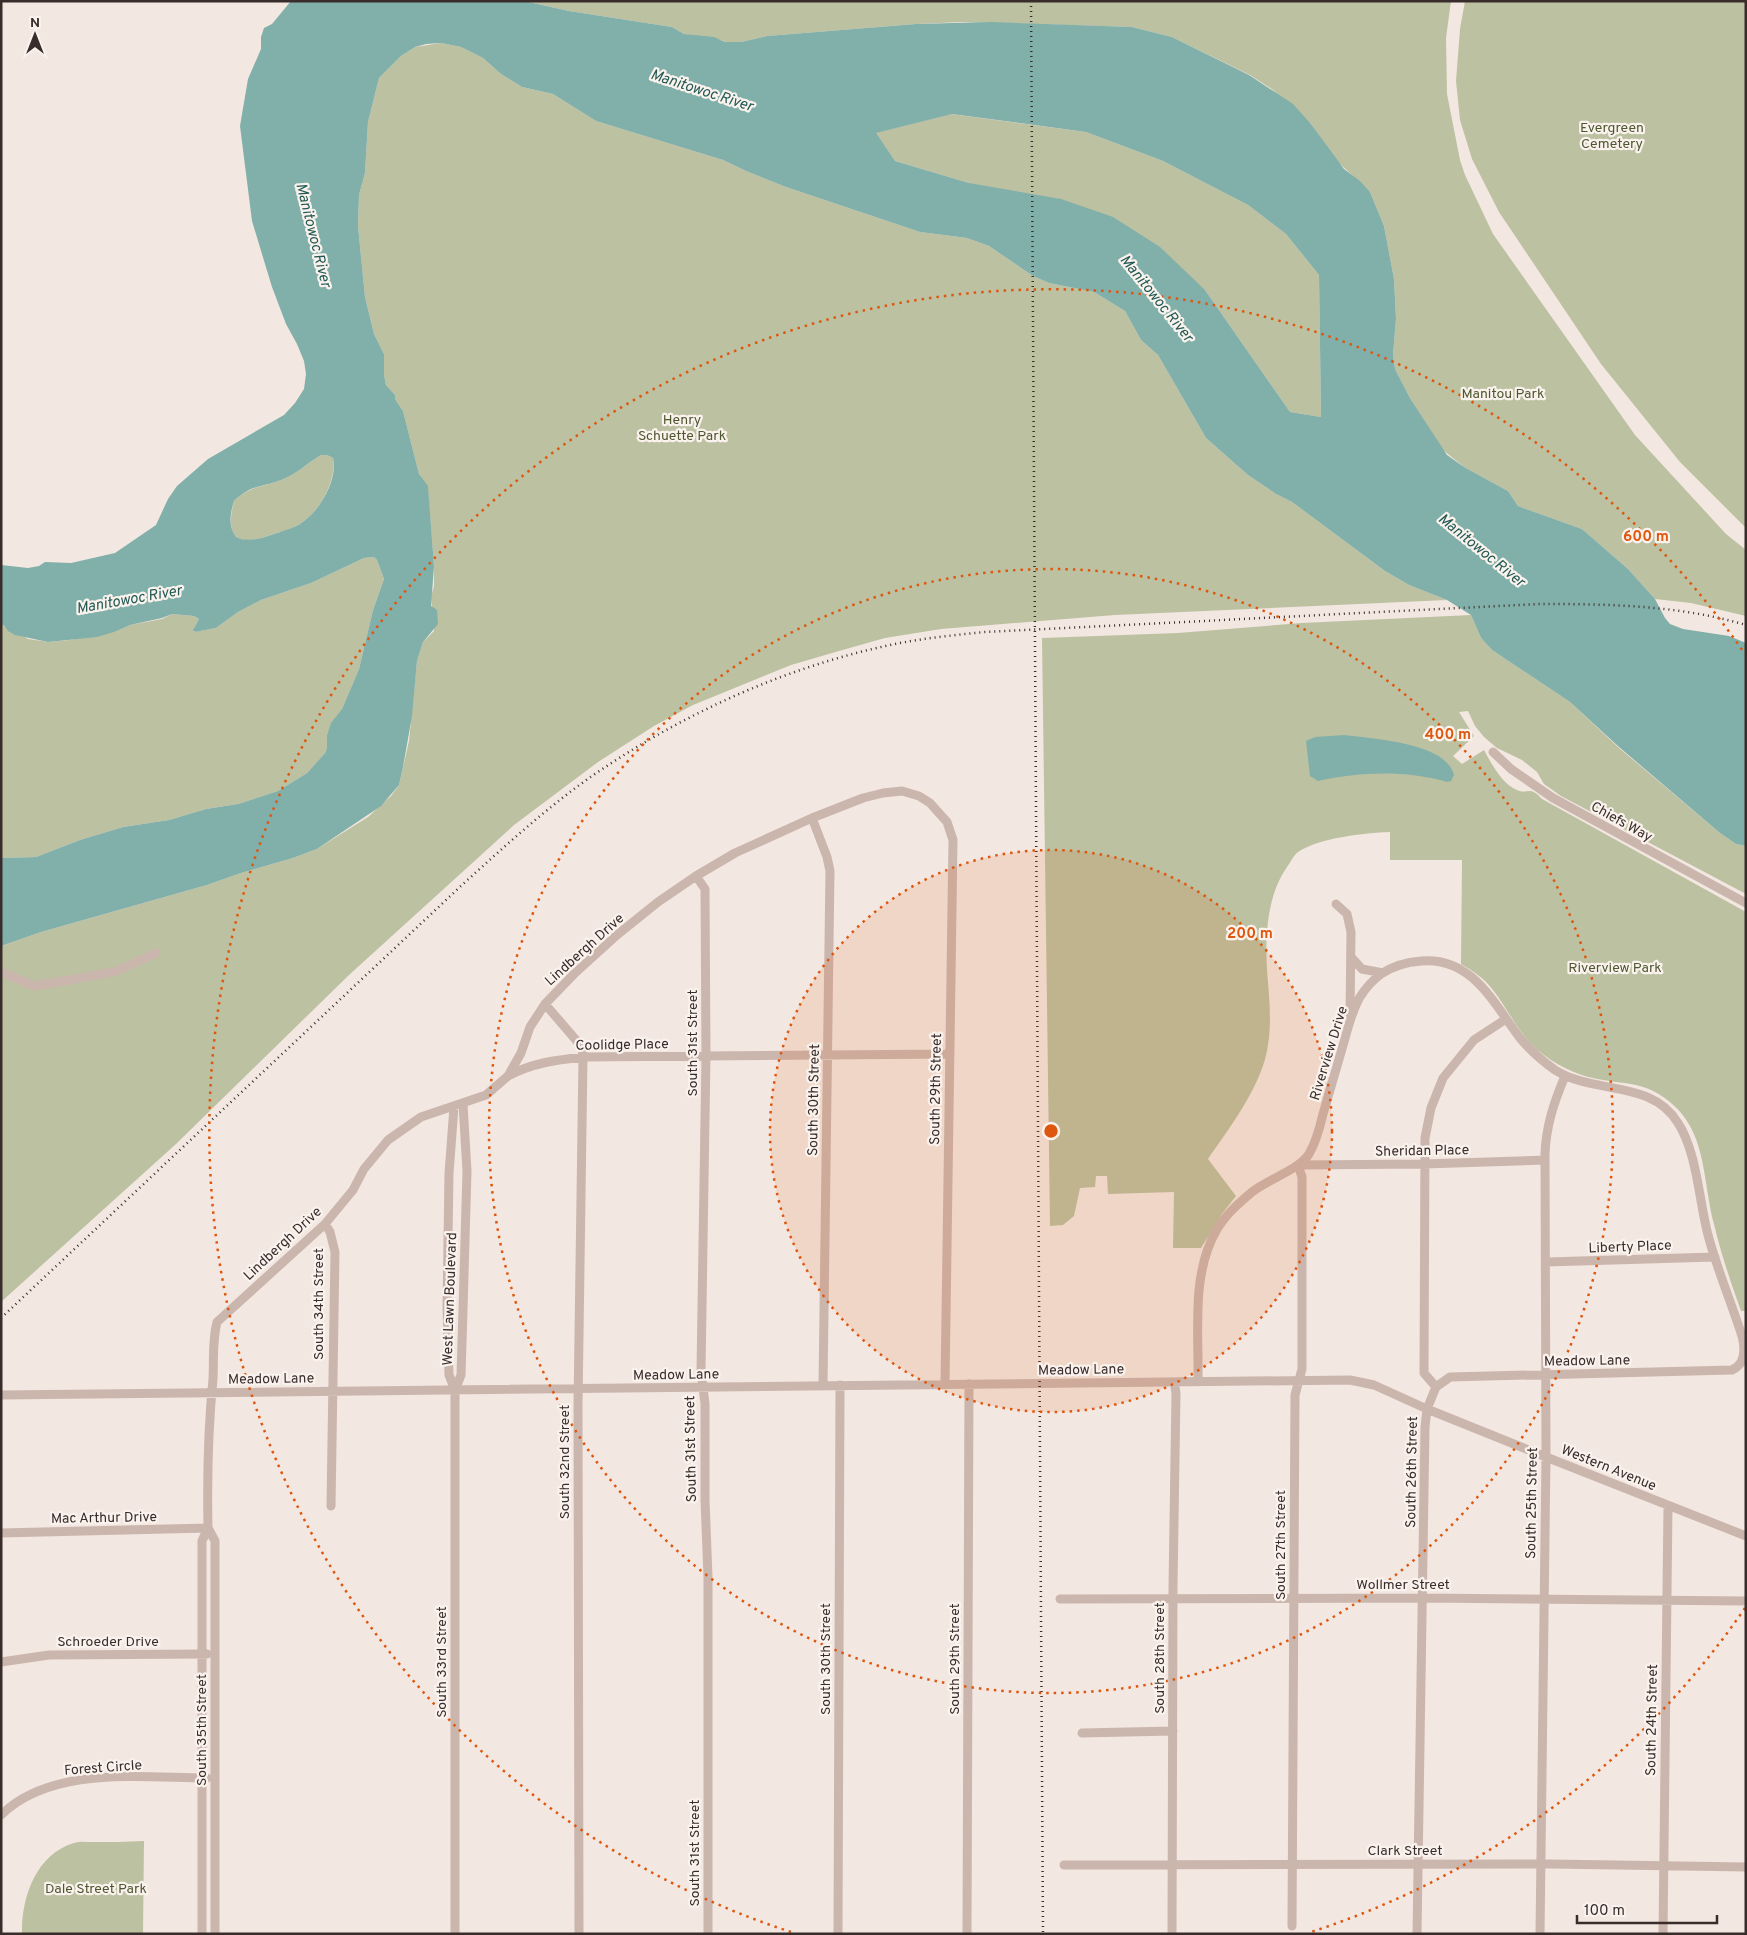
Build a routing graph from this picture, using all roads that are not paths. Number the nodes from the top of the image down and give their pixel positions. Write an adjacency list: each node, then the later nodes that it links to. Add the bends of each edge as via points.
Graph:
1 (1493, 752): 5 (street, Chiefs Way, via 1511,769 1553,798)
2 (930, 802): 3 (street, Lindbergh Drive, via 902,791 883,793); 14 (street, South 29th Street, via 947,822 952,840)
3 (812, 818): 4 (street, Lindbergh Drive, via 735,853); 16 (street, South 30th Street, via 830,871)
4 (696, 876): 11 (street, Lindbergh Drive, via 617,935); 15 (street, South 31st Street, via 705,890)
5 (1746, 903)
6 (1336, 904): 8 (street, via 1347,914)
7 (156, 953): 9 (street, via 114,972 34,986)
8 (1351, 957): 10 (street, via 1362,969); 13 (street)
9 (1, 972)
10 (1383, 973): 12 (street, Riverview Drive, via 1425,960 1459,968 1489,994); 13 (street, Riverview Drive, via 1361,996)
11 (545, 1004): 17 (street, South 32nd Street, via 582,1047); 18 (street, Lindbergh Drive, via 530,1027)
12 (1506, 1019): 19 (street, Riverview Drive, via 1530,1050); 22 (street, via 1474,1040 1443,1078 1431,1108)
13 (1350, 1022): 23 (street, Riverview Drive, via 1318,1132 1308,1155)
14 (950, 1054): 16 (street, Coolidge Place); 34 (street, South 29th Street)
15 (706, 1056): 16 (street, Coolidge Place); 17 (street, Coolidge Place); 38 (street, South 31st Street)
16 (828, 1056): 37 (street, South 30th Street)
17 (582, 1057): 18 (street, Coolidge Place, via 551,1060); 40 (street, South 32nd Street)
18 (508, 1076): 20 (street, Lindbergh Drive, via 486,1095)
19 (1565, 1076): 21 (street, South 25th Street, via 1551,1112); 25 (street, Riverview Drive, via 1644,1094 1657,1101 1677,1121 1685,1135 1695,1170)
20 (458, 1105): 24 (street, Lindbergh Drive, via 421,1117 388,1140); 41 (street, West Lawn Boulevard, via 449,1173 447,1307 449,1375); 41 (street, West Lawn Boulevard, via 466,1171 461,1375)
21 (1545, 1160): 22 (street, Sheridan Place); 26 (street, South 25th Street)
22 (1424, 1164): 23 (street, Sheridan Place); 39 (street, via 1424,1373)
23 (1298, 1165): 31 (street, South 27th Street, via 1302,1177); 33 (street, Riverview Drive, via 1269,1181 1234,1208 1210,1243 1200,1288)
24 (325, 1224): 27 (street, Lindbergh Drive); 42 (street, South 34th Street, via 335,1252)
25 (1715, 1257): 26 (street, Liberty Place); 28 (street, Riverview Drive, via 1743,1342 1743,1357)
26 (1546, 1262): 29 (street, South 25th Street)
27 (217, 1322): 43 (street, South 35th Street)
28 (1739, 1364): 29 (street, Meadow Lane, via 1735,1369 1727,1370)
29 (1546, 1375): 39 (street, Meadow Lane, via 1450,1377); 46 (street, South 25th Street)
30 (1350, 1380): 31 (street, Meadow Lane); 45 (street, Western Avenue, via 1374,1385)
31 (1300, 1381): 33 (street, Meadow Lane); 53 (street, South 27th Street, via 1295,1395)
32 (1174, 1382): 33 (street, Meadow Lane); 35 (street, Meadow Lane); 52 (street, South 28th Street)
33 (1198, 1382)
34 (944, 1384): 35 (street, Meadow Lane); 36 (street, Meadow Lane)
35 (969, 1384): 81 (street, South 29th Street)
36 (840, 1385): 37 (street, Meadow Lane); 80 (street, South 30th Street)
37 (823, 1386): 38 (street, Meadow Lane)
38 (702, 1387): 40 (street, Meadow Lane); 79 (street, South 31st Street, via 708,1577)
39 (1436, 1387): 45 (street, South 26th Street)
40 (578, 1389): 41 (street, Meadow Lane); 78 (street, South 32nd Street)
41 (454, 1390): 42 (street, Meadow Lane); 77 (street, South 33rd Street)
42 (331, 1391): 43 (street, Meadow Lane); 47 (street, South 34th Street)
43 (211, 1392): 44 (street, Meadow Lane); 49 (street, South 35th Street)
44 (1, 1395)
45 (1426, 1409): 46 (street, Western Avenue); 54 (street, South 26th Street)
46 (1546, 1457): 48 (street, Western Avenue); 56 (street, South 25th Street)
47 (331, 1506)
48 (1668, 1506): 51 (street, Western Avenue); 57 (street, South 24th Street)
49 (208, 1528): 50 (street, Mac Arthur Drive); 59 (street, South 35th Street, via 215,1541); 60 (street, South 35th Street, via 202,1541)
50 (1, 1533)
51 (1746, 1536)
52 (1173, 1598): 53 (street, Wollmer Street); 55 (street, Wollmer Street); 62 (street, South 28th Street)
53 (1294, 1598): 54 (street, Wollmer Street); 69 (street, South 27th Street)
54 (1423, 1598): 56 (street, Wollmer Street); 70 (street, South 26th Street)
55 (1060, 1599)
56 (1544, 1599): 57 (street, Wollmer Street); 71 (street, South 25th Street)
57 (1666, 1600): 58 (street, Wollmer Street); 72 (street, South 24th Street)
58 (1746, 1601)
59 (215, 1653): 60 (street, Schroeder Drive); 65 (street, South 35th Street)
60 (202, 1654): 61 (street, Schroeder Drive, via 49,1655); 64 (street, South 35th Street)
61 (1, 1662)
62 (1173, 1732): 63 (street); 68 (street, South 28th Street)
63 (1082, 1733)
64 (202, 1778): 65 (street, Forest Circle); 66 (street, Forest Circle, via 71,1780 40,1789); 75 (street, South 35th Street)
65 (215, 1778): 76 (street, South 35th Street)
66 (1, 1815)
67 (1064, 1864): 68 (street, Clark Street)
68 (1172, 1864): 69 (street, Clark Street); 82 (street, South 28th Street)
69 (1292, 1864): 70 (street, Clark Street); 74 (street, South 27th Street)
70 (1418, 1864): 71 (street, Clark Street); 83 (street, South 26th Street)
71 (1540, 1864): 72 (street, Clark Street); 84 (street, South 25th Street)
72 (1664, 1865): 73 (street, Clark Street); 85 (street, South 24th Street)
73 (1746, 1867)
74 (1292, 1926)
75 (202, 1934)
76 (216, 1934)
77 (455, 1934)
78 (579, 1934)
79 (708, 1934)
80 (838, 1934)
81 (967, 1934)
82 (1172, 1934)
83 (1418, 1934)
84 (1540, 1934)
85 (1663, 1934)

